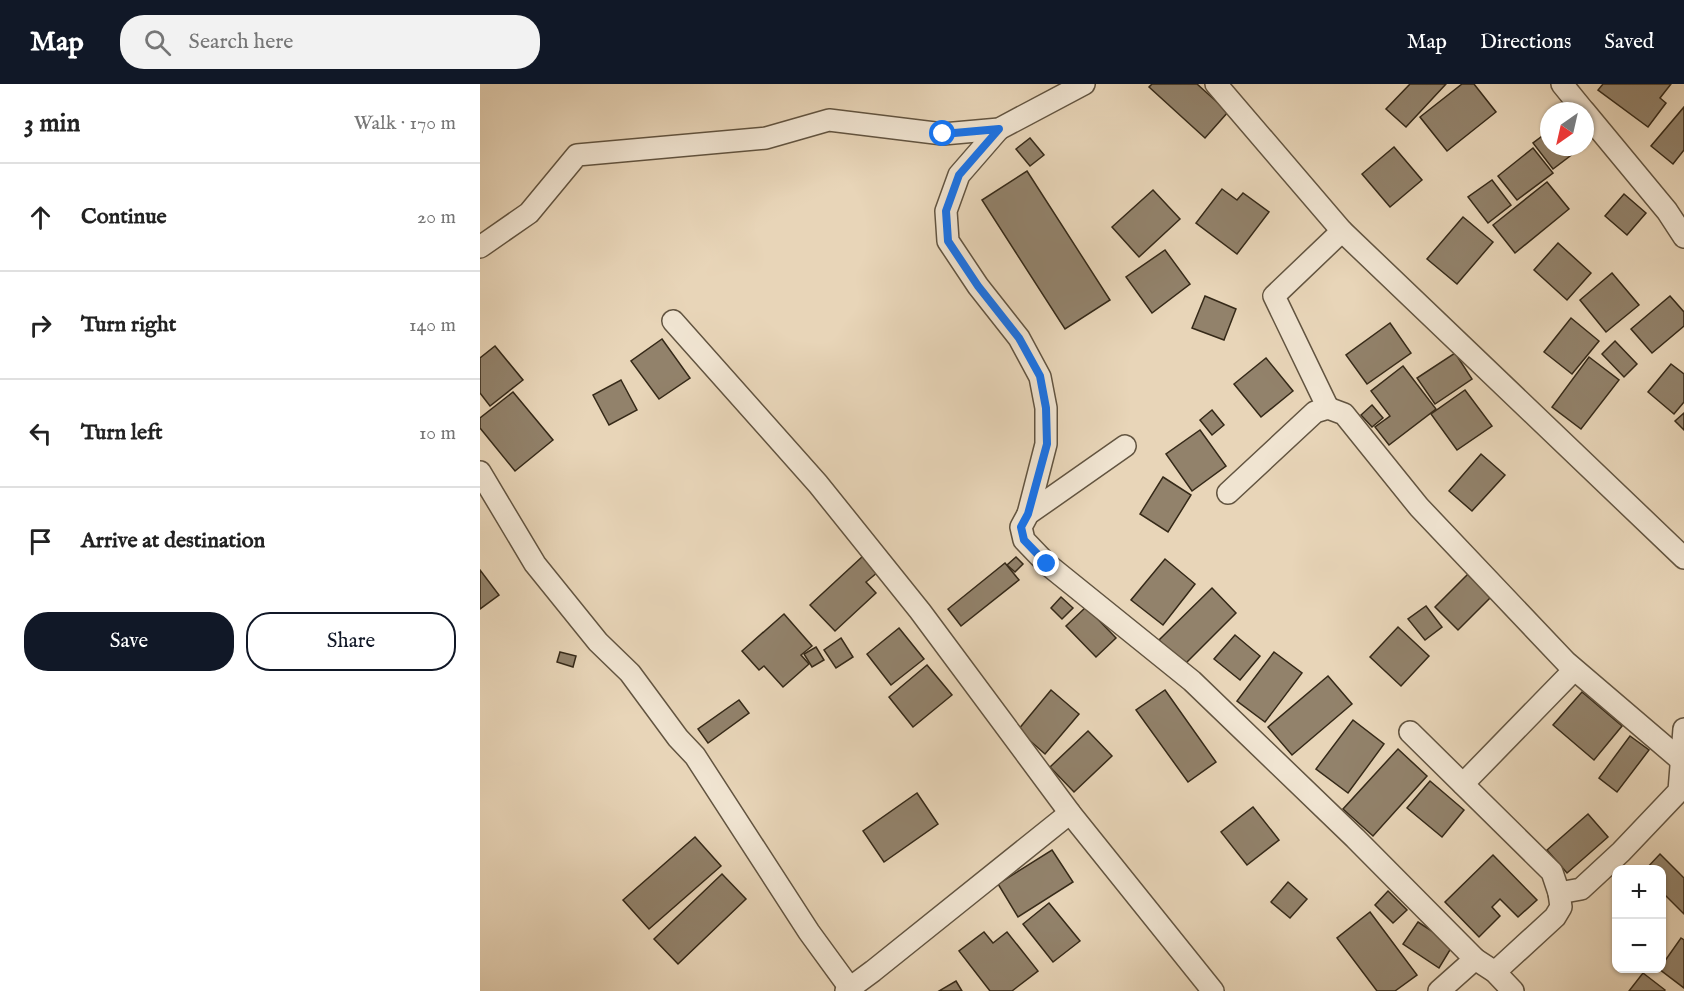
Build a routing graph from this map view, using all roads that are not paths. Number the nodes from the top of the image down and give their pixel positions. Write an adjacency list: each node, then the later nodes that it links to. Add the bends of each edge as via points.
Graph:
1 (1084, 84): 6 (street)
2 (1216, 84): 8 (street)
3 (1562, 84): 4 (street)
4 (1577, 102)
5 (1594, 122): 7 (street)
6 (999, 129): 10 (street, via 943,134 829,120 766,138 577,155 529,213); 16 (street, via 959,175 946,211 948,241 1019,338 1040,376 1047,444)
7 (1676, 211): 9 (street)
8 (1342, 231): 12 (street, via 1274,296); 17 (street)
9 (1684, 237)
10 (480, 247)
11 (673, 321): 23 (street, via 825,494 920,612)
12 (1328, 408): 15 (street, via 1315,412); 18 (street, via 1344,414 1419,507)
13 (1125, 446): 16 (street)
14 (480, 472): 28 (street, via 535,564 598,642 630,673 695,756)
15 (1228, 493)
16 (1028, 514): 25 (street, via 1021,527 1024,540 1047,564 1192,681)
17 (1684, 558)
18 (1574, 670): 21 (street); 22 (street)
19 (1684, 729): 21 (street)
20 (1410, 732): 22 (street)
21 (1682, 761): 24 (street, via 1679,791 1581,889)
22 (1463, 784): 24 (street, via 1552,872)
23 (1070, 813): 27 (street); 28 (street)
24 (1559, 893): 26 (street, via 1561,907 1555,917)
25 (1475, 959): 26 (street); 29 (street)
26 (1495, 972): 30 (street)
27 (1206, 989)
28 (849, 990)
29 (1439, 991)
30 (1513, 991)

